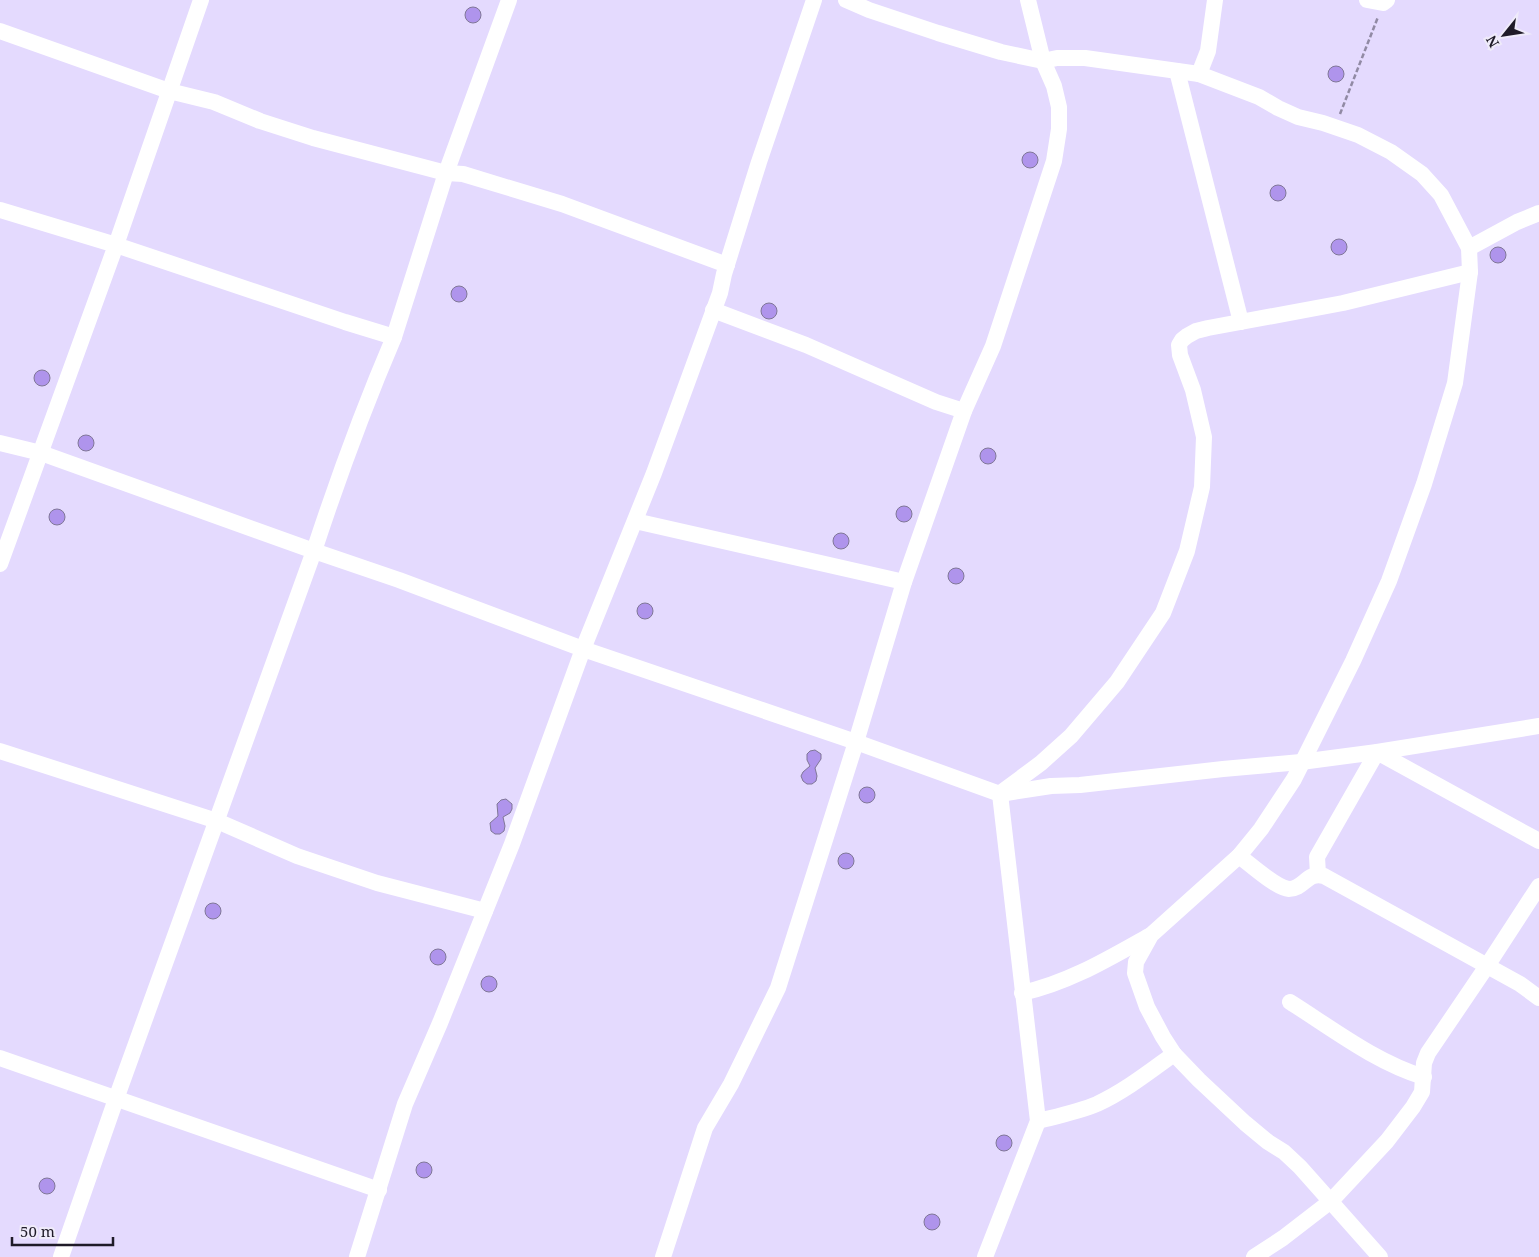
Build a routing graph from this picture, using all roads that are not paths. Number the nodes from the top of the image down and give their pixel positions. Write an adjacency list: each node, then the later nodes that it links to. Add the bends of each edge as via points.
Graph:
1 (201, 0): 13 (street)
2 (509, 0): 14 (street)
3 (814, 0): 19 (street)
4 (846, 0): 10 (street, via 938,34)
5 (1028, 0): 10 (street)
6 (1216, 0): 12 (street, via 1208,51)
7 (1367, 0): 8 (street)
8 (1385, 1)
9 (0, 31): 13 (street)
10 (1043, 61): 11 (street, via 1085,58); 24 (street, via 1059,107 1060,129 1054,161 994,346)
11 (1177, 71): 12 (street); 22 (street)
12 (1199, 74): 18 (street, via 1298,117 1358,136 1391,152 1422,174 1441,195)
13 (169, 91): 14 (street, via 214,102 313,138); 17 (street)
14 (446, 173): 19 (street, via 463,174 562,204); 23 (street)
15 (0, 210): 17 (street)
16 (1539, 213): 18 (street)
17 (116, 244): 23 (street); 26 (street)
18 (1468, 248): 20 (street)
19 (727, 265): 21 (street)
20 (1470, 272): 22 (street, via 1343,303); 36 (street, via 1455,384 1424,484 1389,581 1337,695)
21 (714, 310): 24 (street); 27 (street)
22 (1241, 322): 37 (street, via 1196,331 1182,340 1179,346 1204,436 1202,487 1187,551 1163,613 1117,682 1072,736)
23 (394, 337): 28 (street, via 343,464)
24 (964, 411): 30 (street)
25 (0, 443): 26 (street)
26 (41, 453): 28 (street); 29 (street)
27 (634, 521): 30 (street); 31 (street)
28 (314, 551): 31 (street); 38 (street)
29 (0, 564)
30 (904, 582): 33 (street)
31 (583, 649): 33 (street); 43 (street)
32 (1538, 725): 35 (street)
33 (856, 742): 37 (street); 58 (street, via 778,988 731,1084 705,1128)
34 (0, 751): 38 (street)
35 (1377, 752): 36 (street); 39 (street); 41 (street, via 1317,857)
36 (1301, 762): 37 (street, via 1051,786); 40 (street, via 1294,779)
37 (1000, 794): 46 (street)
38 (217, 821): 43 (street, via 298,856 377,883); 52 (street)
39 (1539, 841)
40 (1239, 856): 41 (street, via 1286,888 1296,887); 44 (street)
41 (1318, 874): 45 (street)
42 (1539, 886): 45 (street)
43 (485, 911): 54 (street, via 405,1104)
44 (1152, 935): 46 (street, via 1058,984); 49 (street, via 1136,962 1135,973 1147,1007)
45 (1487, 966): 47 (street); 51 (street, via 1428,1053)
46 (1022, 993): 53 (street)
47 (1539, 998)
48 (1290, 1002): 51 (street, via 1374,1056)
49 (1174, 1054): 53 (street, via 1123,1090 1096,1104); 55 (street, via 1244,1122 1284,1152)
50 (0, 1058): 52 (street)
51 (1424, 1077): 55 (street, via 1422,1092 1413,1107 1387,1141)
52 (116, 1098): 54 (street); 56 (street)
53 (1038, 1121): 59 (street)
54 (379, 1190): 57 (street)
55 (1331, 1201): 60 (street); 61 (street)
56 (61, 1257)
57 (357, 1257)
58 (662, 1257)
59 (985, 1257)
60 (1254, 1257)
61 (1380, 1257)

